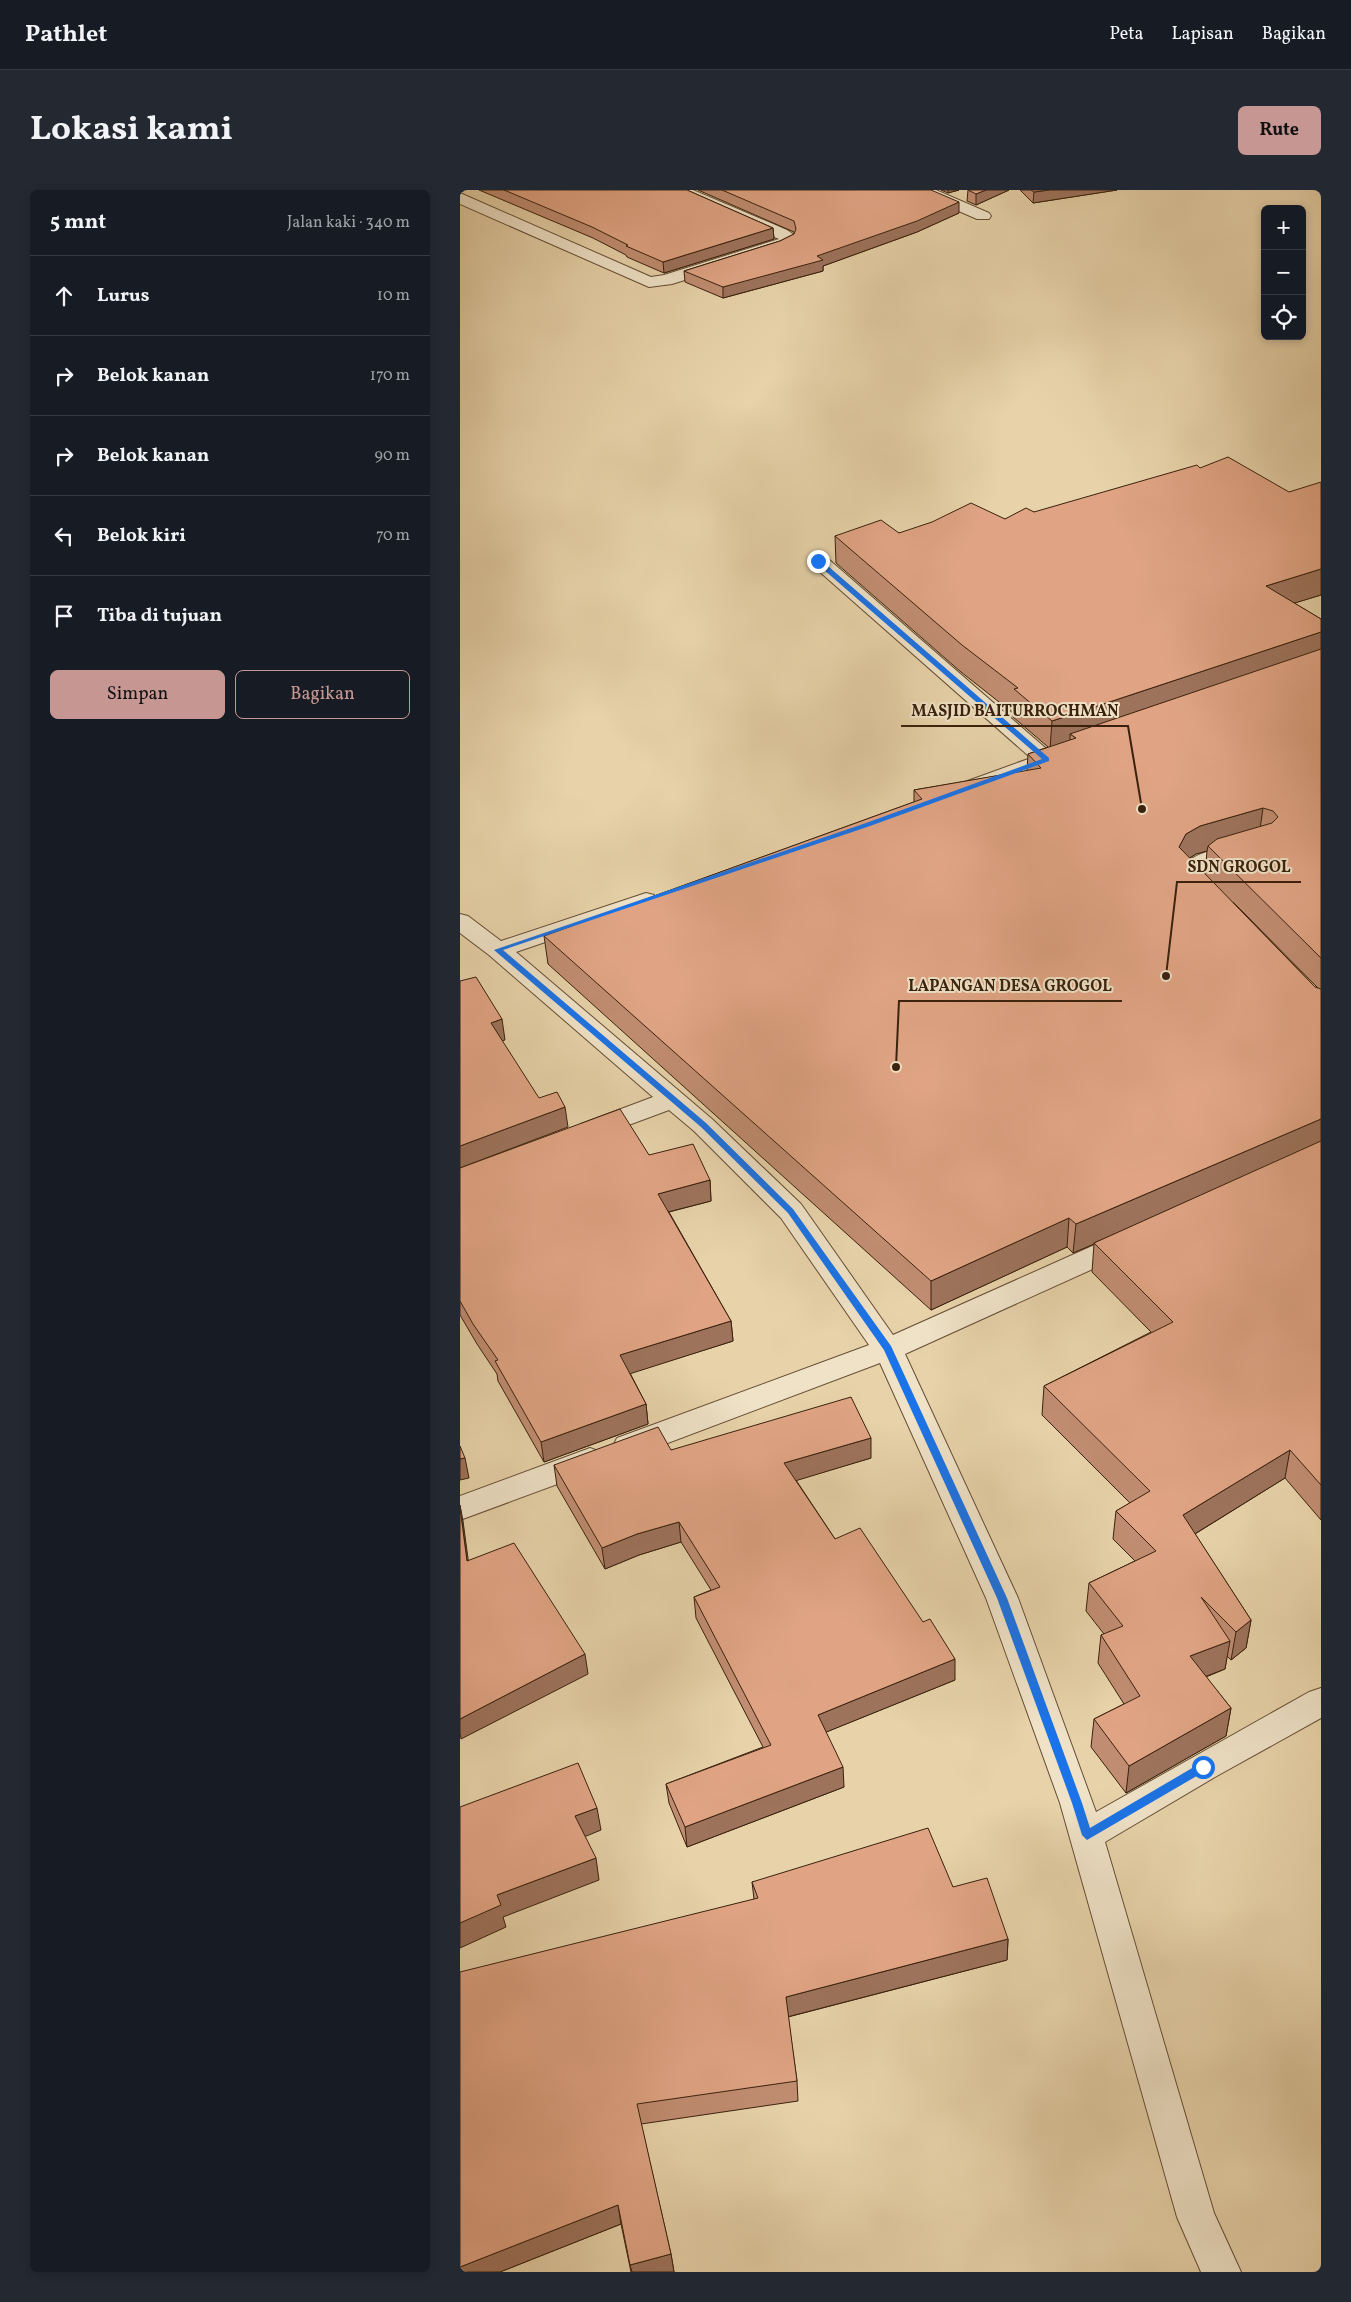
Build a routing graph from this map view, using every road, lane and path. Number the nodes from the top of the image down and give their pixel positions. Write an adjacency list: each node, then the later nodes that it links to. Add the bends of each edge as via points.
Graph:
1 (680, 190): 4 (street, via 781,233 787,241 666,280 649,282)
2 (923, 190): 5 (street)
3 (975, 192): 5 (street)
4 (460, 198)
5 (948, 200): 6 (street)
6 (983, 216)
7 (818, 561): 9 (street)
8 (1081, 748): 9 (street)
9 (1046, 760): 10 (street)
10 (952, 794)
11 (1260, 845): 13 (street, via 1206,861 1192,869 1190,875)
12 (664, 893): 15 (street)
13 (1225, 910)
14 (460, 921): 15 (street)
15 (498, 950): 16 (street)
16 (673, 1099): 17 (street); 19 (street, via 790,1211)
17 (571, 1138)
18 (1150, 1232): 19 (street)
19 (888, 1349): 20 (street); 22 (street, via 1002,1598)
20 (460, 1508)
21 (1321, 1702): 22 (street)
22 (1087, 1835): 23 (street, via 1196,2217)
23 (1222, 2272)

